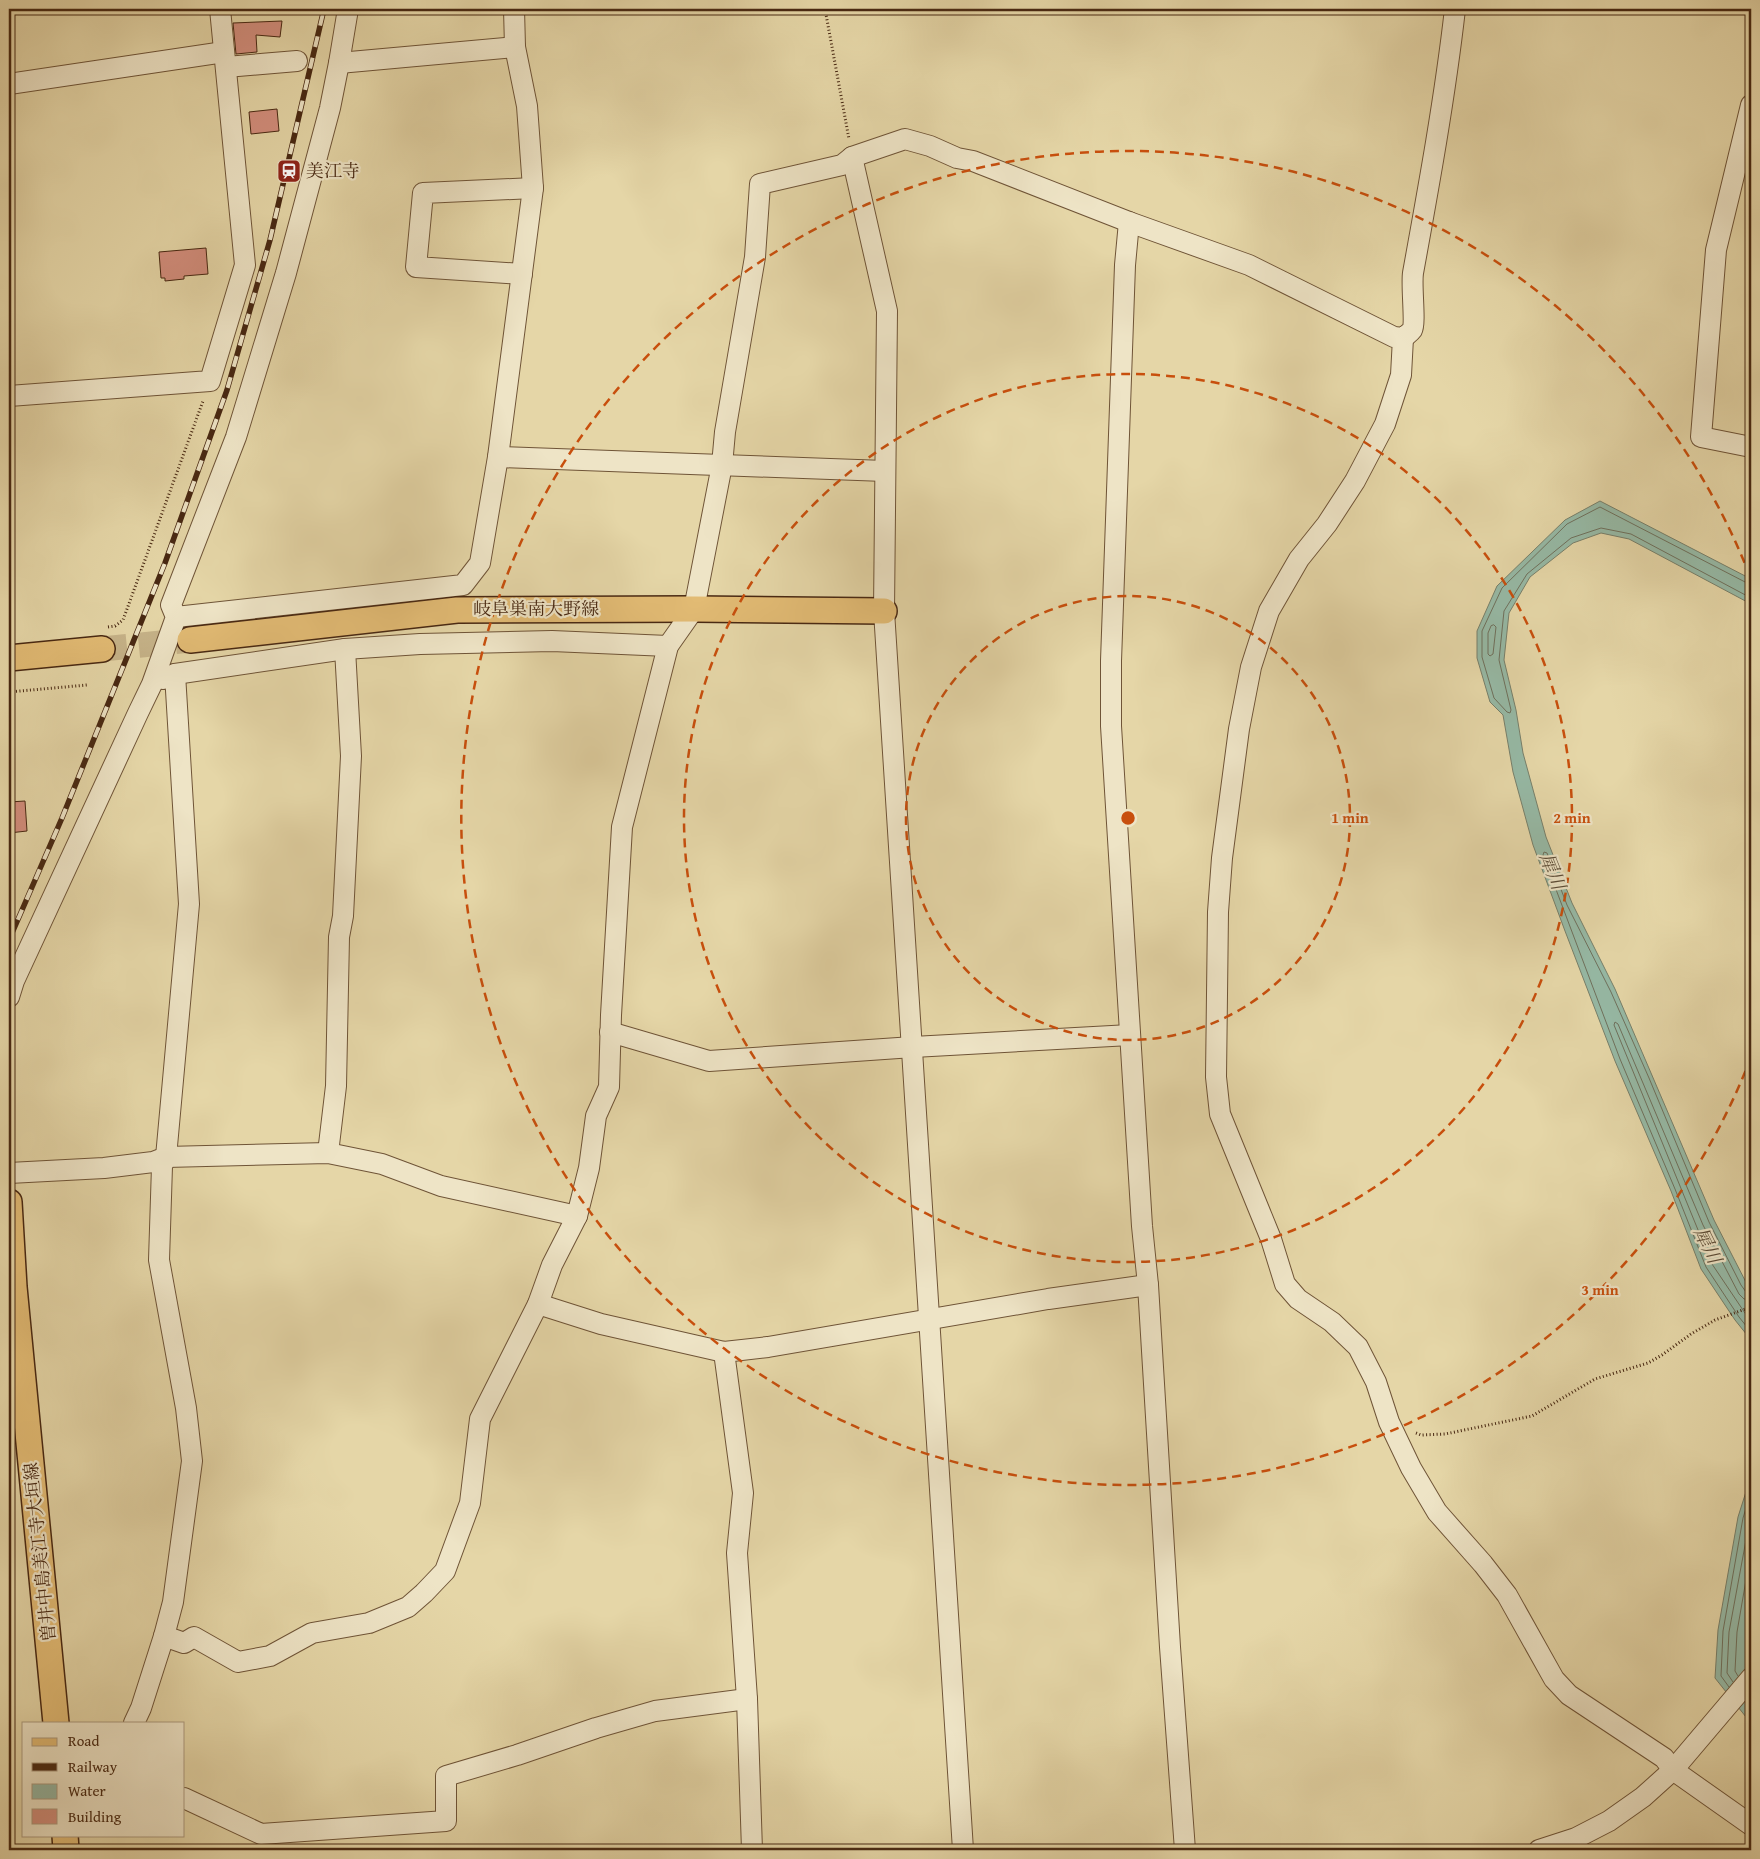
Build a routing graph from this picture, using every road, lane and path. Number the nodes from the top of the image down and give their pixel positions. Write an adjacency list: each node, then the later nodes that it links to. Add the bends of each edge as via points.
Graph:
1 (220, 9): 7 (street)
2 (348, 9): 9 (street)
3 (514, 9): 6 (street)
4 (825, 9): 12 (path)
5 (1455, 9): 16 (street, via 1413,275 1414,322 1412,330)
6 (515, 47): 9 (street); 13 (street, via 527,106)
7 (225, 59): 8 (street); 10 (street); 17 (street, via 246,265)
8 (297, 61)
9 (339, 63): 25 (street, via 286,273 236,436 171,605)
10 (9, 84)
11 (1751, 105): 19 (street, via 1716,250 1701,437)
12 (852, 157): 14 (street, via 905,139 972,161); 21 (street, via 842,165 760,184 755,257); 22 (street, via 887,311)
13 (533, 188): 15 (street); 15 (street, via 423,193 416,267)
14 (1129, 222): 16 (street, via 1249,265 1394,337); 37 (street, via 1111,726)
15 (522, 274): 20 (street)
16 (1403, 338): 56 (street, via 1401,375 1385,424 1355,481 1299,559 1269,610 1251,667 1237,738 1221,867 1216,1077 1220,1114 1271,1239 1285,1284 1298,1299 1332,1322 1358,1347 1411,1468 1432,1504 1506,1595 1554,1679 1569,1696)
17 (210, 381): 18 (street); 26 (path, via 123,620)
18 (9, 396)
19 (1751, 447)
20 (498, 457): 21 (street); 25 (street, via 480,563 463,585)
21 (722, 465): 22 (street); 23 (street)
22 (885, 470): 24 (street)
23 (694, 609): 24 (main road, 岐阜巣南大野線); 27 (main road, 岐阜巣南大野線, via 457,610); 28 (street)
24 (884, 610): 38 (street)
25 (176, 617): 32 (street)
26 (104, 638): 30 (main road)
27 (190, 640)
28 (668, 646): 29 (street, via 552,641); 36 (street, via 622,827)
29 (345, 649): 31 (street); 39 (street, via 351,756 340,937 336,1086)
30 (9, 658)
31 (175, 674): 32 (street); 40 (street, via 189,904)
32 (152, 684): 35 (street)
33 (87, 685): 34 (path)
34 (9, 692)
35 (9, 997)
36 (610, 1032): 38 (street, via 709,1061); 43 (street, via 609,1087 596,1116)
37 (1130, 1036): 38 (street); 44 (street)
38 (913, 1047): 48 (street)
39 (328, 1153): 40 (street); 43 (street, via 382,1164 441,1186)
40 (166, 1157): 41 (street, via 153,1162 104,1168); 51 (street, via 162,1166 159,1260 186,1408 192,1461 176,1581)
41 (9, 1174)
42 (9, 1202): 45 (main road, 曽井中島美江寺大垣線)
43 (578, 1216): 46 (street, via 552,1265)
44 (1148, 1285): 48 (street); 63 (street)
45 (11, 1287): 54 (main road, 曽井中島美江寺大垣線)
46 (538, 1304): 49 (street, via 601,1324); 51 (street, via 480,1419 470,1503 445,1571 424,1593 408,1607 369,1623 312,1633 270,1656 238,1662 194,1637 184,1643)
47 (1751, 1307): 50 (path, via 1715,1320 1648,1362 1595,1379 1532,1416 1445,1434 1421,1435)
48 (930, 1321): 49 (street); 62 (street)
49 (724, 1352): 53 (street, via 743,1493 737,1553)
50 (1410, 1431)
51 (164, 1636): 55 (street)
52 (1751, 1678): 56 (street)
53 (747, 1699): 57 (street, via 655,1711 446,1776 446,1821 261,1834); 61 (street)
54 (56, 1722)
55 (134, 1722)
56 (1676, 1766): 58 (street); 64 (street, via 1643,1797 1609,1821 1576,1838)
57 (185, 1798)
58 (1751, 1825)
59 (65, 1836): 60 (main road)
60 (66, 1850)
61 (752, 1850)
62 (964, 1850)
63 (1185, 1850)
64 (1539, 1850)

